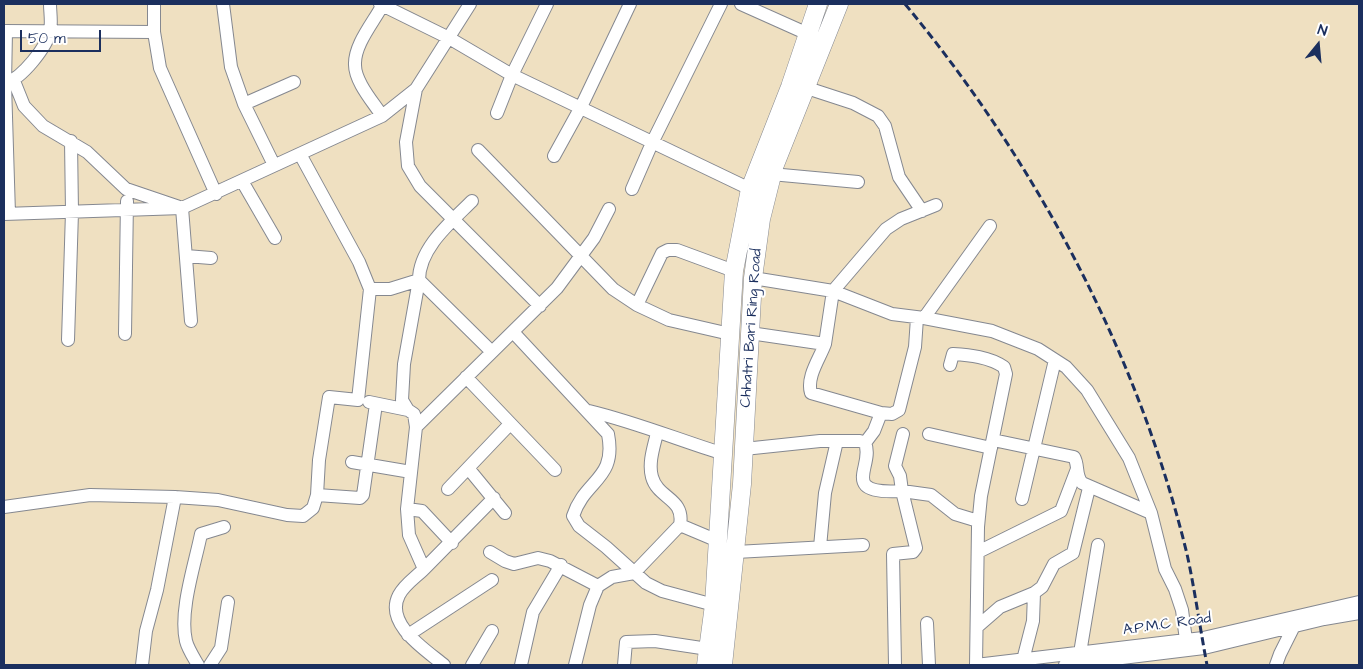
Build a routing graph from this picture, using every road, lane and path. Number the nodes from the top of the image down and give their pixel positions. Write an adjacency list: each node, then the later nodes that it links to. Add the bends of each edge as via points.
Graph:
1 (50, 4): 13 (street)
2 (154, 4): 14 (street)
3 (223, 4): 22 (street, via 231,67)
4 (470, 4): 16 (street)
5 (547, 4): 17 (street)
6 (630, 4): 23 (street)
7 (721, 4): 27 (street)
8 (741, 4): 15 (street)
9 (818, 4): 15 (main road)
10 (839, 4): 20 (main road, Chhatri Bari Ring Road)
11 (381, 5): 16 (street); 25 (street, via 358,49 355,66 358,77)
12 (5, 31): 13 (street); 19 (street)
13 (50, 32): 14 (street); 19 (street, via 33,61)
14 (154, 32): 38 (street, via 160,68)
15 (808, 34): 37 (main road)
16 (449, 38): 17 (street); 21 (street)
17 (512, 75): 23 (street); 24 (street)
18 (294, 82): 22 (street)
19 (8, 83): 26 (street, via 43,126); 46 (street)
20 (807, 88): 32 (main road, Chhatri Bari Ring Road); 44 (street, via 853,103 878,116 885,126 899,177)
21 (416, 89): 25 (street); 47 (street, via 406,142 408,166 420,186)
22 (244, 104): 31 (street)
23 (581, 107): 27 (street); 30 (street)
24 (497, 114)
25 (382, 116): 29 (street)
26 (71, 141): 35 (street); 45 (street)
27 (652, 143): 36 (street); 37 (street)
28 (478, 150): 51 (street)
29 (300, 154): 31 (street); 56 (street)
30 (554, 156)
31 (274, 165): 33 (street)
32 (771, 174): 34 (street); 54 (main road, Chhatri Bari Ring Road)
33 (242, 180): 38 (street); 49 (street)
34 (858, 182)
35 (126, 189): 41 (street); 42 (street)
36 (632, 189)
37 (750, 189): 53 (main road)
38 (216, 194): 41 (street)
39 (472, 201): 47 (street)
40 (936, 205): 44 (street)
41 (182, 208): 42 (street); 50 (street)
42 (127, 209): 45 (street); 64 (street)
43 (609, 209): 51 (street)
44 (922, 211): 57 (street, via 886,228)
45 (72, 212): 46 (street); 66 (street)
46 (7, 214)
47 (454, 219): 55 (street, via 424,256 419,267); 59 (street)
48 (990, 226): 60 (street)
49 (275, 238)
50 (186, 256): 52 (street); 61 (street)
51 (581, 257): 58 (street, via 613,289); 59 (street)
52 (211, 258)
53 (734, 271): 58 (street, via 677,250 668,250 662,253); 65 (main road)
54 (753, 278): 57 (street); 63 (main road, Chhatri Bari Ring Road)
55 (419, 280): 56 (street, via 390,289); 68 (street); 74 (street, via 404,364 402,400)
56 (370, 289): 72 (street)
57 (833, 291): 60 (street, via 892,314); 67 (street)
58 (637, 305): 65 (street, via 668,320)
59 (540, 306): 62 (street)
60 (921, 318): 69 (street, via 992,331 1038,349); 76 (street, via 899,410 892,414)
61 (191, 321)
62 (513, 332): 68 (street); 75 (street)
63 (750, 333): 67 (street); 86 (main road, Chhatri Bari Ring Road)
64 (125, 334)
65 (730, 334): 87 (main road)
66 (68, 340)
67 (825, 344): 76 (street, via 812,373 811,393)
68 (492, 352): 71 (street)
69 (1055, 360): 85 (street); 104 (street, via 1087,390 1113,430 1129,458)
70 (950, 365): 84 (street, via 953,354 972,355 1004,367 1006,374)
71 (466, 377): 77 (street); 78 (street)
72 (358, 400): 73 (street); 97 (street, via 329,396)
73 (376, 404): 74 (street); 89 (street)
74 (408, 410): 78 (street, via 414,414)
75 (588, 411): 79 (street); 118 (street, via 608,434 611,449 605,472 578,502 573,516 579,526)
76 (881, 413): 83 (street)
77 (510, 424): 90 (street); 92 (street)
78 (416, 427): 93 (street)
79 (656, 433): 87 (street); 106 (street, via 652,477 661,492 679,507 682,515)
80 (903, 434): 96 (street, via 895,466)
81 (929, 434): 84 (street)
82 (837, 441): 83 (street); 86 (street); 112 (street, via 825,493)
83 (865, 443): 96 (street, via 868,448 862,477 864,484)
84 (992, 444): 85 (street); 105 (street)
85 (1033, 447): 91 (street, via 1074,457); 100 (street)
86 (744, 449): 114 (main road, Chhatri Bari Ring Road)
87 (724, 454): 108 (main road)
88 (352, 462): 89 (street)
89 (368, 464): 93 (street); 97 (street, via 360,498)
90 (468, 468): 95 (street); 99 (street)
91 (1077, 469): 94 (street, via 1078,478); 115 (street, via 1061,510)
92 (555, 470)
93 (411, 472): 102 (street)
94 (1089, 488): 104 (street); 121 (street, via 1073,553 1054,564 1042,587)
95 (448, 489)
96 (902, 491): 105 (street, via 931,495 955,514); 144 (street, via 916,548 913,552 893,554)
97 (317, 495): 98 (street, via 313,508 302,516 218,500)
98 (175, 497): 101 (street, via 90,495); 135 (street, via 144,640)
99 (494, 498): 103 (street); 109 (street)
100 (1022, 499)
101 (4, 507)
102 (407, 509): 109 (street, via 422,511); 117 (street, via 409,535)
103 (505, 513)
104 (1151, 513): 131 (street, via 1165,569 1182,610)
105 (978, 521): 115 (street)
106 (680, 525): 108 (street); 118 (street)
107 (224, 527): 136 (street, via 201,534 189,595 184,626 186,642)
108 (718, 541): 124 (main road)
109 (452, 543): 117 (street)
110 (863, 544): 112 (street)
111 (1098, 545): 132 (street)
112 (820, 547): 114 (street)
113 (490, 552): 116 (street, via 504,562 514,564 538,558)
114 (736, 552): 143 (main road, Chhatri Bari Ring Road)
115 (978, 552): 128 (street)
116 (561, 565): 120 (street); 140 (street, via 533,612)
117 (424, 570): 130 (street, via 399,593 396,604)
118 (634, 573): 120 (street, via 612,577); 124 (street, via 662,591)
119 (492, 580): 130 (street)
120 (598, 586): 141 (street)
121 (1034, 593): 128 (street, via 1000,606); 134 (street, via 1033,621)
122 (228, 602): 137 (street, via 221,648)
123 (1359, 602): 131 (street, A.P.M.C Road)
124 (714, 605): 133 (main road)
125 (1359, 613): 127 (street, A.P.M.C Road)
126 (927, 623): 145 (street)
127 (1294, 626): 147 (street, A.P.M.C Road, via 1204,648); 148 (street)
128 (976, 627): 146 (street)
129 (492, 632): 139 (street)
130 (408, 635): 138 (street)
131 (1186, 640): 132 (street, A.P.M.C Road)
132 (1080, 653): 134 (street, A.P.M.C Road)
133 (707, 657): 142 (street, via 655,641 626,642)
134 (1022, 660): 146 (street, A.P.M.C Road)
135 (142, 665)
136 (198, 665)
137 (210, 665)
138 (444, 665)
139 (472, 665)
140 (521, 665)
141 (575, 665)
142 (624, 665)
143 (724, 665)
144 (895, 665)
145 (929, 665)
146 (976, 665)
147 (1065, 665)
148 (1276, 665)

